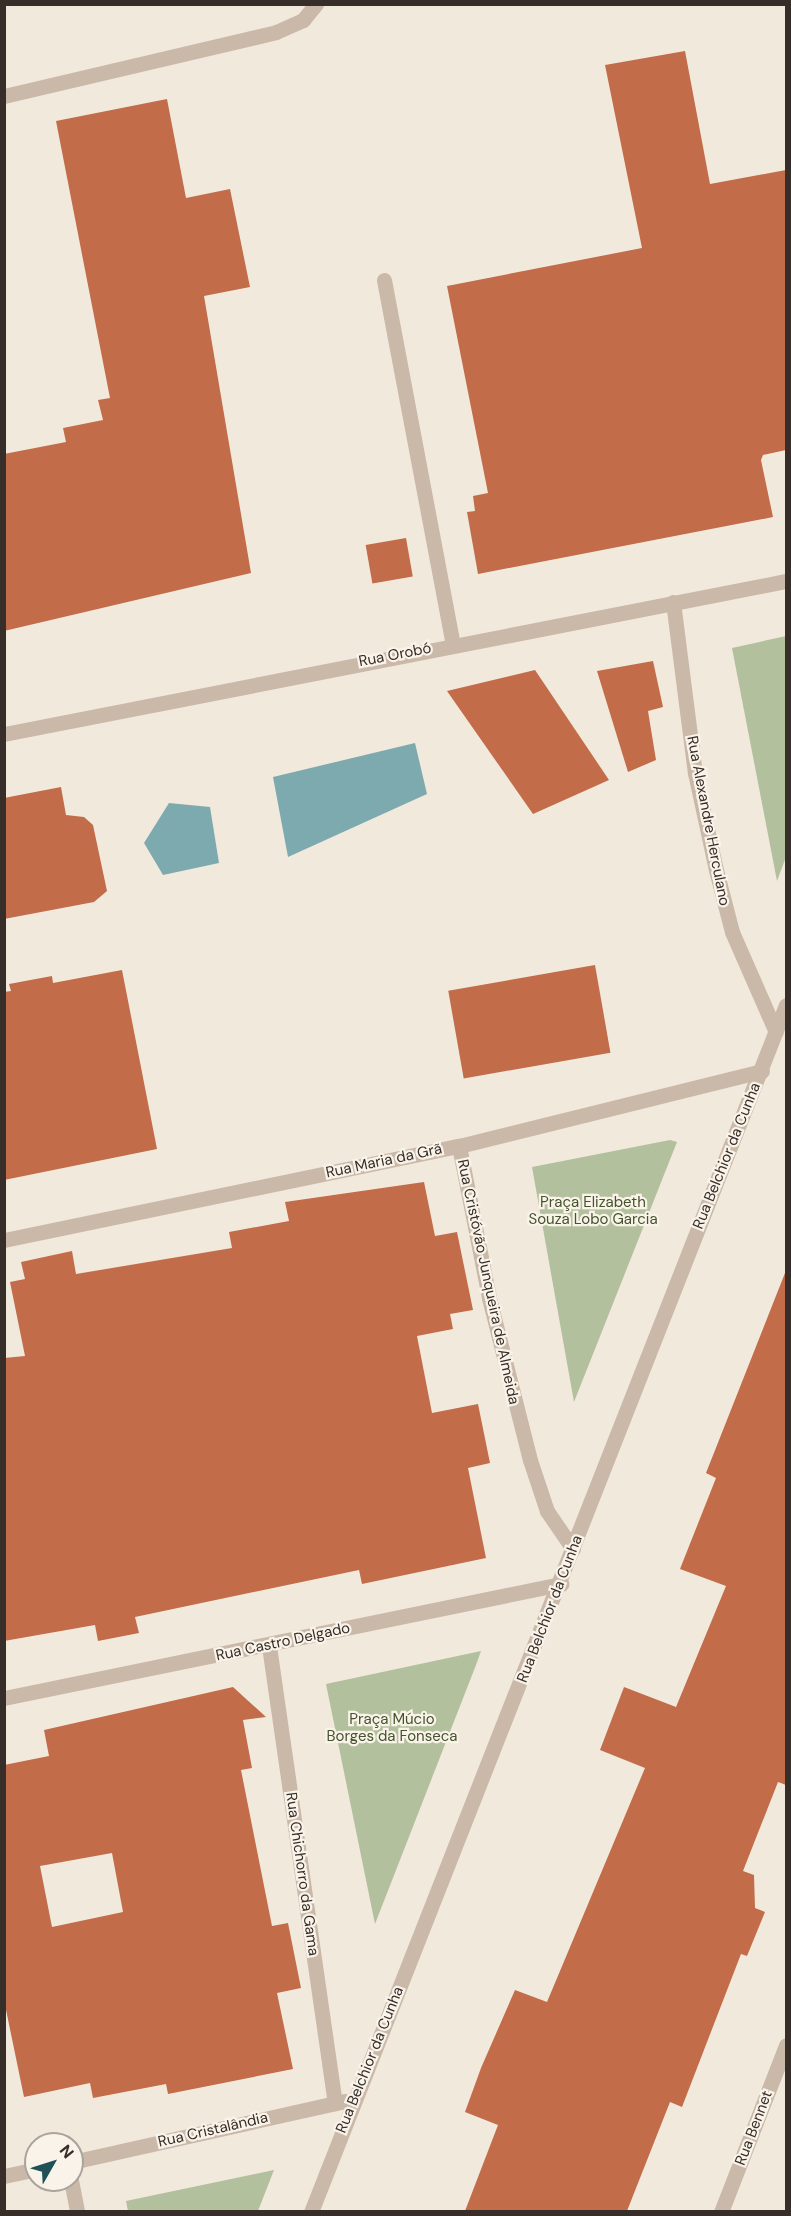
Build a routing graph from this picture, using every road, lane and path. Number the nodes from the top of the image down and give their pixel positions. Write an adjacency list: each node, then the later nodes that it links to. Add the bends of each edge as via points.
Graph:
1 (316, 4): 2 (street, via 303,20 276,32)
2 (4, 96)
3 (384, 280): 6 (street)
4 (786, 580): 5 (street, Rua Orobó)
5 (673, 602): 6 (street, Rua Orobó); 9 (street, Rua Alexandre Herculano, via 695,772 716,870 732,932)
6 (453, 644): 7 (street, Rua Orobó)
7 (4, 734)
8 (786, 1005): 9 (street, Rua Belchior da Cunha)
9 (776, 1032): 10 (street, Rua Belchior da Cunha)
10 (762, 1071): 11 (street, Rua Maria da Grã); 13 (street, Rua Belchior da Cunha, via 605,1456)
11 (459, 1146): 12 (street, Rua Maria da Grã); 13 (street, Rua Cristóvão Junqueira de Almeida, via 489,1298 530,1460 547,1510)
12 (4, 1240)
13 (573, 1549): 14 (street, Rua Belchior da Cunha)
14 (561, 1584): 15 (street, Rua Castro Delgado); 18 (street, Rua Belchior da Cunha)
15 (269, 1646): 16 (street, Rua Castro Delgado); 19 (street, Rua Chichorro da Gama)
16 (4, 1698)
17 (786, 2045): 26 (street, Rua Bennet)
18 (354, 2098): 19 (street, Rua Cristalândia); 25 (street, Rua Belchior da Cunha)
19 (335, 2103): 20 (street, Rua Cristalândia)
20 (84, 2159)
21 (24, 2172): 22 (street)
22 (4, 2176)
23 (73, 2192): 24 (street)
24 (77, 2211)
25 (311, 2211)
26 (721, 2211)

